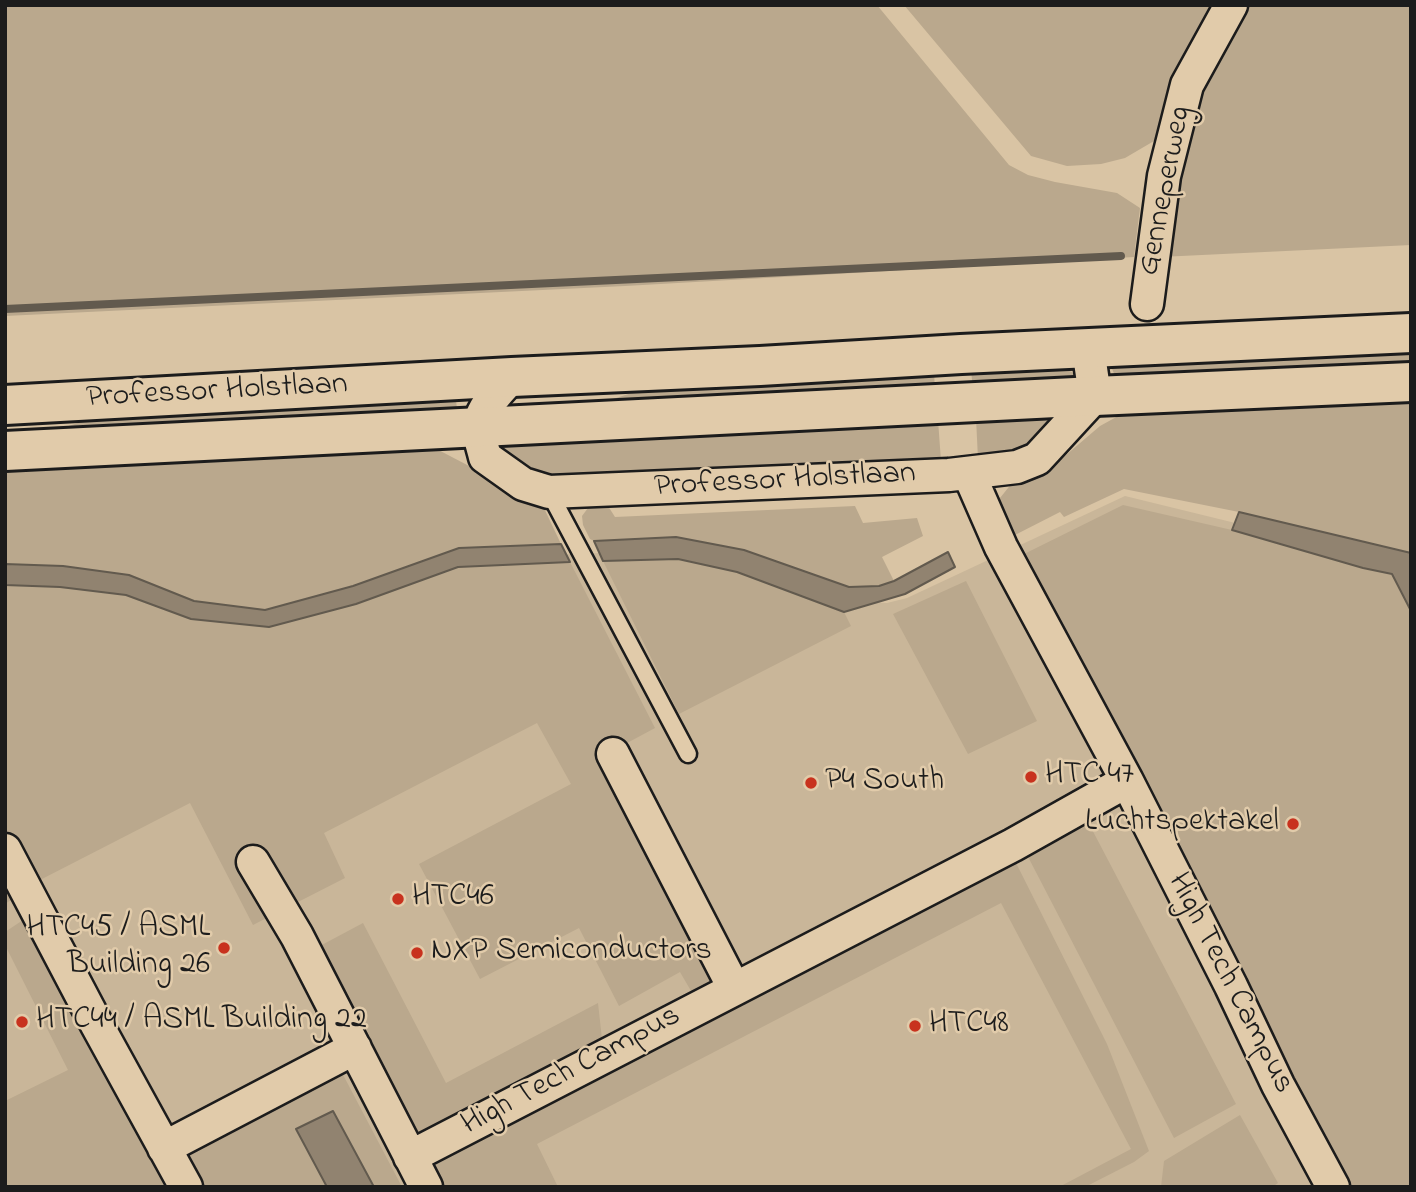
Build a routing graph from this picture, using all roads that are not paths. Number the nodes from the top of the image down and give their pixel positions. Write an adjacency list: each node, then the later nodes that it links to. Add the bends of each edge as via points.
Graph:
1 (1231, 5): 2 (street, Genneperweg, via 1187,85 1164,176)
2 (1147, 304)
3 (1411, 333): 4 (main road, Professor Holstlaan)
4 (1088, 348): 5 (main road, Professor Holstlaan); 7 (street)
5 (512, 377): 8 (main road, Professor Holstlaan); 9 (street)
6 (1411, 383): 7 (main road, Professor Holstlaan)
7 (1095, 396): 9 (main road, Professor Holstlaan); 11 (street, Professor Holstlaan, via 1037,459 1017,467)
8 (5, 405)
9 (479, 427): 10 (main road, Professor Holstlaan); 12 (street, Professor Holstlaan, via 485,457 523,484)
10 (5, 451)
11 (969, 474): 12 (street, Professor Holstlaan); 15 (street, High Tech Campus, via 1001,547)
12 (549, 492): 14 (lane)
13 (613, 754): 18 (street)
14 (688, 754)
15 (1127, 781): 18 (street, High Tech Campus); 24 (street, High Tech Campus)
16 (5, 850): 20 (street)
17 (253, 862): 19 (street)
18 (734, 988): 21 (street, High Tech Campus)
19 (355, 1048): 20 (street); 21 (street)
20 (164, 1148): 22 (street)
21 (410, 1157): 23 (street)
22 (186, 1187)
23 (426, 1187)
24 (1333, 1187)

